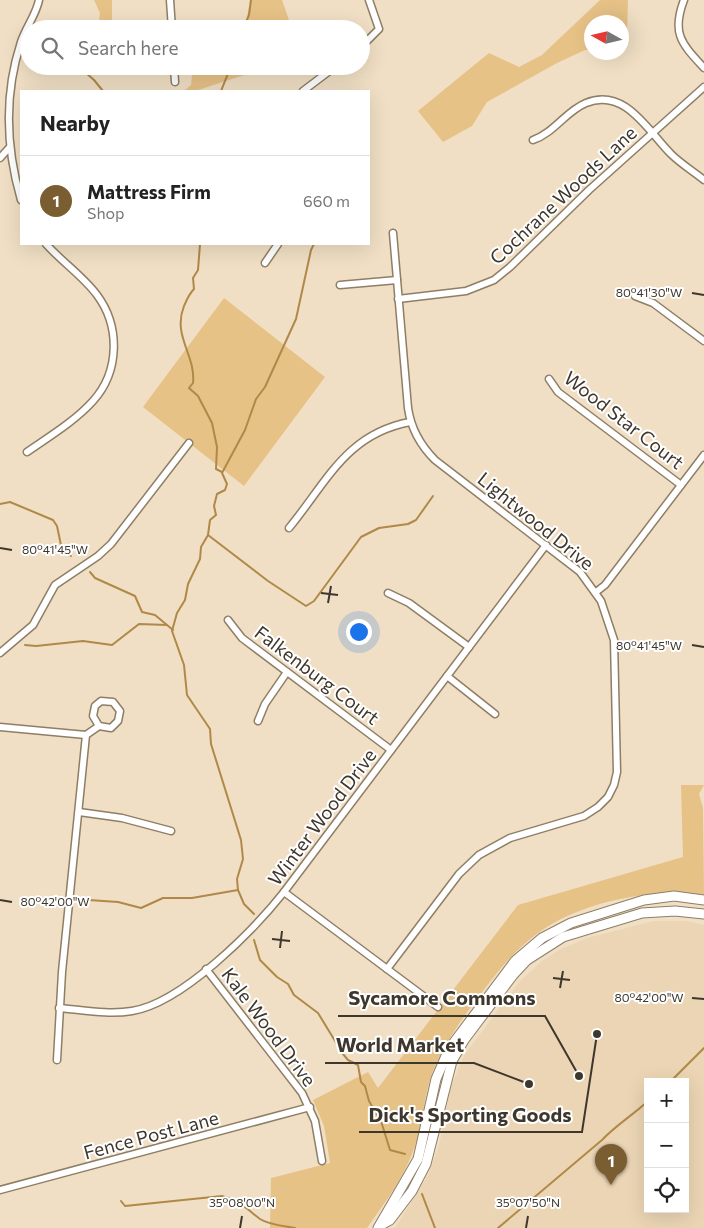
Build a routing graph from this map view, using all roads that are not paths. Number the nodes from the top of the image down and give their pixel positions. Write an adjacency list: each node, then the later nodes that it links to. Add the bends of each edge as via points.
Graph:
1 (40, 0): 5 (street)
2 (170, 0): 6 (street)
3 (369, 0): 7 (street, via 379,29)
4 (684, 0): 9 (street, via 678,18 679,34 686,48)
5 (30, 20)
6 (171, 20)
7 (370, 38)
8 (20, 44): 17 (street, via 11,86)
9 (704, 68)
10 (175, 75): 12 (street)
11 (324, 75): 14 (street)
12 (175, 82)
13 (704, 87): 15 (street, Cochrane Woods Lane)
14 (304, 90)
15 (652, 133): 16 (street, via 630,109 604,99 585,103); 19 (street, via 675,158); 28 (street, Cochrane Woods Lane, via 494,280 466,291)
16 (533, 140)
17 (9, 148): 18 (street); 20 (street)
18 (0, 158)
19 (704, 180)
20 (20, 196)
21 (393, 233): 25 (street, Lightwood Drive)
22 (47, 245): 33 (street, via 90,287 104,307 114,336 113,357 107,379 94,400)
23 (277, 245): 24 (street)
24 (265, 263)
25 (397, 280): 26 (street); 28 (street, Lightwood Drive)
26 (340, 285)
27 (635, 296): 29 (street, via 653,303)
28 (398, 299): 31 (street, Lightwood Drive)
29 (704, 341)
30 (549, 379): 35 (street, Wood Star Court, via 558,392)
31 (410, 422): 36 (street, via 383,429 356,445); 37 (street, Lightwood Drive, via 419,441 435,460)
32 (189, 443): 42 (street, via 110,544 56,585 33,624)
33 (27, 452)
34 (704, 455): 35 (street)
35 (681, 485): 38 (street)
36 (289, 528)
37 (546, 545): 38 (street, Lightwood Drive, via 580,572); 41 (street, Winter Wood Drive)
38 (596, 592): 57 (street, Lightwood Drive, via 609,621 615,650 617,764 612,791 598,807 584,816 510,838 479,855 459,874)
39 (388, 593): 41 (street, via 409,602)
40 (228, 620): 43 (street, Falkenburg Court, via 242,638)
41 (469, 647): 44 (street, Winter Wood Drive)
42 (0, 653)
43 (287, 672): 46 (street, via 265,704); 50 (street, Falkenburg Court)
44 (447, 676): 45 (street); 50 (street, Winter Wood Drive)
45 (495, 714)
46 (258, 721)
47 (99, 726): 47 (street, via 111,728 118,721 120,711 113,702 102,701 95,706 92,716); 49 (street)
48 (0, 727): 49 (street)
49 (86, 735): 51 (street)
50 (391, 750): 53 (street, Winter Wood Drive)
51 (79, 812): 52 (street, via 122,818); 59 (street)
52 (170, 831)
53 (284, 892): 56 (street, Winter Wood Drive, via 250,932); 57 (street)
54 (704, 900): 64 (street, via 674,896 644,900 571,922 542,938 515,961 449,1049 436,1079 418,1159)
55 (704, 914): 64 (street, via 675,911 642,913 563,937 527,960 480,1018 452,1061 426,1164 412,1191 390,1220)
56 (206, 969): 59 (street, Winter Wood Drive, via 170,996 141,1009 113,1013); 61 (street, Kale Wood Drive, via 297,1085)
57 (387, 969): 58 (street)
58 (438, 1007)
59 (59, 1008): 60 (street)
60 (57, 1060)
61 (310, 1107): 62 (street, Kale Wood Drive); 63 (street, Fence Post Lane)
62 (322, 1161)
63 (0, 1190)
64 (380, 1226)

